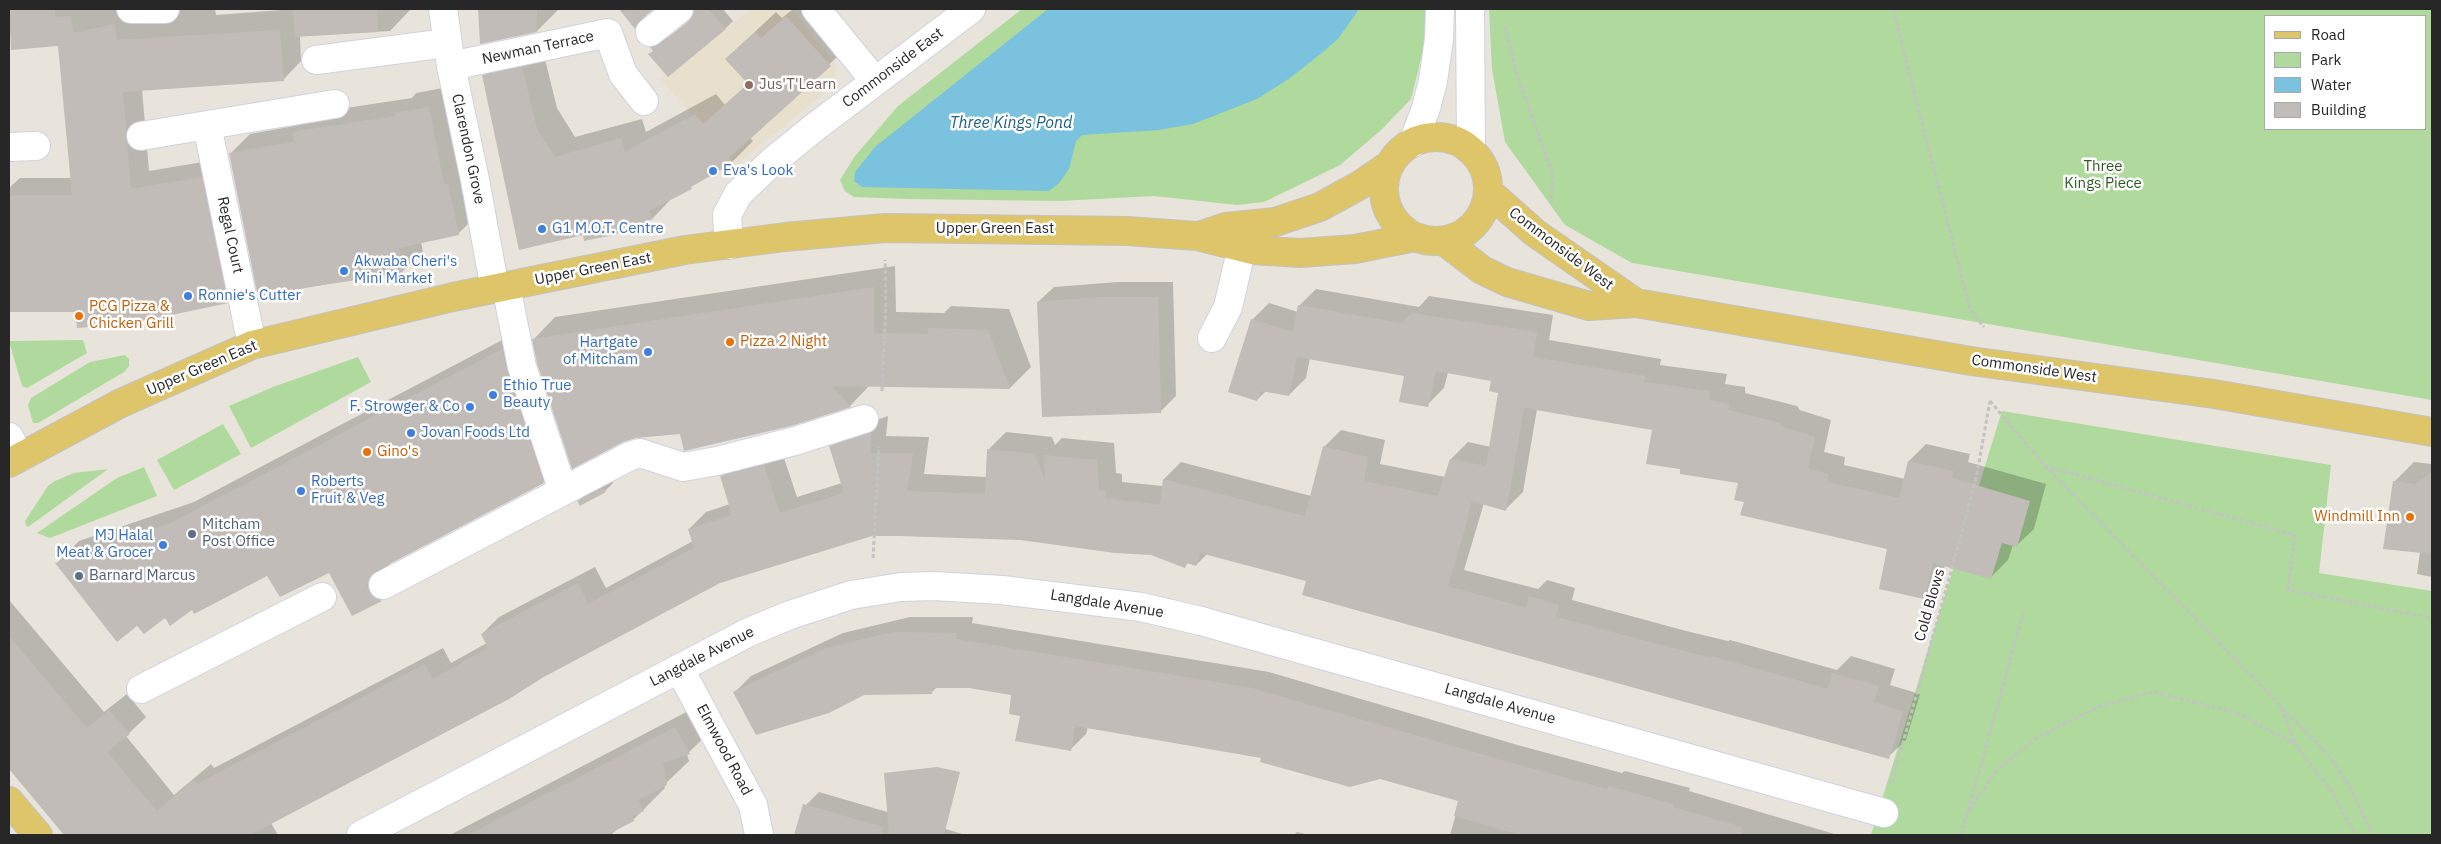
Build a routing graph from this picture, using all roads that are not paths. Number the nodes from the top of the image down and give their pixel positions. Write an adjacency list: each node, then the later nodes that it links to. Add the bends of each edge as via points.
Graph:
1 (131, 9): 2 (street)
2 (165, 9)
3 (443, 9): 10 (street, Clarendon Grove)
4 (680, 9): 9 (street)
5 (816, 9): 12 (street)
6 (971, 9): 12 (street, Commonside East)
7 (1440, 9): 17 (street, via 1432,81)
8 (1470, 9): 20 (street)
9 (650, 32)
10 (449, 54): 11 (street); 13 (street, Newman Terrace, via 608,33 623,74); 28 (street, Clarendon Grove)
11 (316, 60)
12 (875, 81): 26 (street, Commonside East, via 773,161 738,194 727,215)
13 (644, 101)
14 (335, 104): 15 (street)
15 (207, 125): 16 (street); 31 (street, Regal Court)
16 (142, 136)
17 (1413, 143): 20 (main road, via 1436,136 1453,138); 21 (main road, via 1402,148)
18 (36, 146): 19 (street)
19 (9, 147)
20 (1471, 149): 22 (main road, via 1484,167)
21 (1389, 165): 23 (main road, Upper Green East, via 1360,186 1320,207 1274,222 1226,226); 24 (main road, via 1385,199 1390,215)
22 (1488, 192): 25 (main road, via 1481,215 1473,225 1456,238); 29 (main road, Commonside West, via 1535,233)
23 (1197, 236): 26 (main road, Upper Green East, via 1022,228 885,228); 27 (main road, Upper Green East)
24 (1416, 237): 25 (main road); 27 (main road, Upper Green East, via 1354,249 1300,253)
25 (1444, 241): 29 (main road, Commonside West, via 1482,270 1548,296 1589,306)
26 (729, 244): 28 (main road, Upper Green East)
27 (1242, 248): 30 (street, via 1228,307)
28 (500, 288): 31 (main road, Upper Green East); 35 (street, Clarendon Grove)
29 (1636, 303): 33 (main road, Commonside West, via 1971,361 2214,394)
30 (1212, 338)
31 (252, 345): 34 (main road, Upper Green East)
32 (864, 419): 35 (street, via 795,441 683,467 640,453)
33 (2432, 432)
34 (12, 452)
35 (563, 491): 36 (street)
36 (383, 585)
37 (322, 597): 39 (street)
38 (679, 668): 41 (street, Langdale Avenue, via 790,614 851,595 901,587 934,586 1027,593 1141,607 1201,621); 43 (street, Langdale Avenue); 44 (street, Elmwood Road, via 753,805)
39 (141, 689)
40 (9, 801): 42 (main road)
41 (1884, 813)
42 (38, 835)
43 (361, 835)
44 (759, 835)

